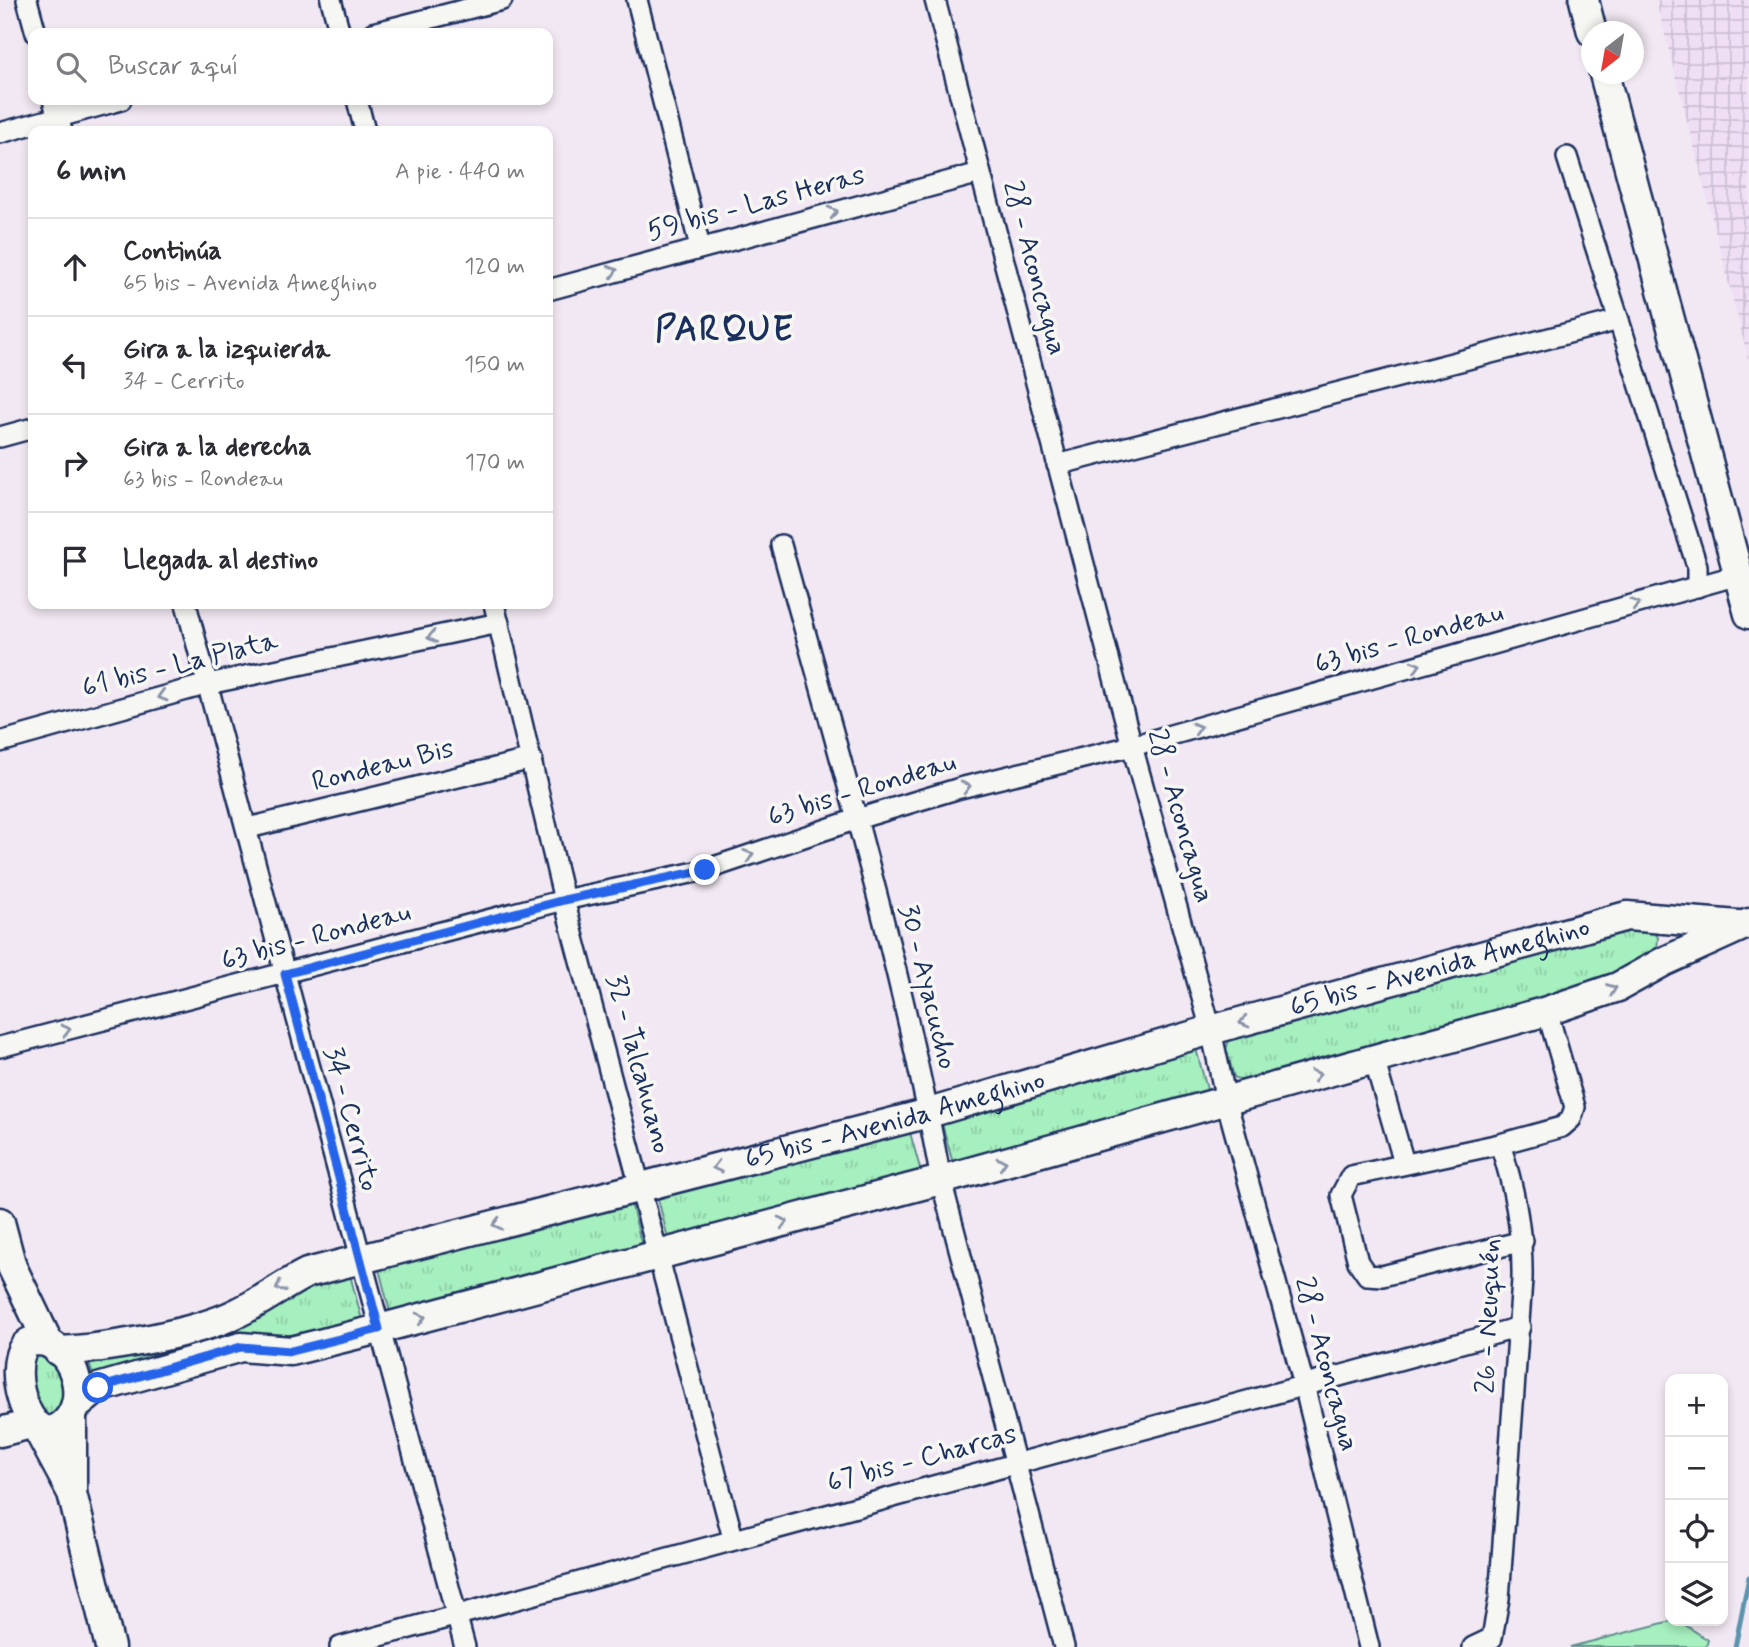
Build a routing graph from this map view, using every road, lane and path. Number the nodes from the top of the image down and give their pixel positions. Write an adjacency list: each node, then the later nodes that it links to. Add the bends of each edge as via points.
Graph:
1 (27, 0): 8 (street)
2 (331, 0): 9 (street)
3 (502, 0): 10 (street)
4 (637, 0): 19 (street)
5 (934, 0): 18 (street, 28 - Aconcagua)
6 (1584, 0): 7 (main road)
7 (1589, 21)
8 (35, 28)
9 (339, 28)
10 (393, 28)
11 (1607, 84): 26 (main road)
12 (101, 105): 14 (street)
13 (358, 105): 15 (street)
14 (58, 116): 16 (street)
15 (364, 126)
16 (0, 133)
17 (1567, 157): 21 (street)
18 (980, 173): 19 (street, 59 bis - Las Heras, one-way to 18); 24 (street, 28 - Aconcagua)
19 (700, 247): 20 (street, 59 bis - Las Heras, one-way to 19)
20 (553, 289)
21 (1619, 320): 24 (street); 27 (street, via 1697,566)
22 (28, 429): 23 (street)
23 (0, 437)
24 (1057, 465): 33 (street, 28 - Aconcagua)
25 (781, 545): 35 (street, 30 - Ayacucho)
26 (1738, 575): 27 (street, 63 bis - Rondeau); 30 (main road)
27 (1697, 587): 33 (street, 63 bis - Rondeau, one-way to 27)
28 (187, 609): 31 (street, 34 - Cerrito)
29 (496, 613): 31 (street, 61 bis - La Plata, one-way to 31); 34 (street, 32 - Talcahuano)
30 (1749, 614)
31 (208, 684): 32 (street, 61 bis - La Plata, one-way to 32); 36 (street, 34 - Cerrito)
32 (0, 742)
33 (1132, 746): 35 (street, 63 bis - Rondeau, one-way to 33, via 960,788); 43 (street, 28 - Aconcagua)
34 (532, 759): 36 (street, Rondeau Bis); 37 (street, 32 - Talcahuano)
35 (857, 819): 37 (street, 63 bis - Rondeau, one-way to 35, via 705,870); 47 (street, 30 - Ayacucho)
36 (248, 828): 41 (street, 34 - Cerrito)
37 (564, 900): 41 (street, 63 bis - Rondeau); 51 (street, 32 - Talcahuano)
38 (1637, 916): 39 (main road, 65 bis - Avenida Ameghino); 40 (main road, via 1661,930 1665,941); 43 (main road, 65 bis - Avenida Ameghino, one-way to 43)
39 (1744, 924): 40 (main road, 65 bis - Avenida Ameghino)
40 (1652, 968): 42 (main road, 65 bis - Avenida Ameghino, one-way to 40, via 1618,988)
41 (285, 974): 44 (street, 63 bis - Rondeau, one-way to 41); 55 (street, 34 - Cerrito)
42 (1548, 1011): 45 (main road, 65 bis - Avenida Ameghino); 48 (street, via 1574,1107 1571,1119 1562,1126)
43 (1211, 1030): 46 (street, 28 - Aconcagua); 47 (main road, 65 bis - Avenida Ameghino)
44 (0, 1047)
45 (1374, 1059): 46 (main road, 65 bis - Avenida Ameghino, one-way to 45); 49 (street)
46 (1226, 1100): 50 (main road, 65 bis - Avenida Ameghino, one-way to 46); 61 (street, 28 - Aconcagua)
47 (929, 1113): 50 (street, 30 - Ayacucho); 51 (main road, 65 bis - Avenida Ameghino, one-way to 51)
48 (1500, 1144): 49 (street); 53 (street, 26 - Neuquén, via 1513,1180)
49 (1404, 1163): 53 (street, via 1351,1176 1341,1195 1358,1262 1367,1275 1382,1276)
50 (941, 1180): 54 (main road, 65 bis - Avenida Ameghino, one-way to 50); 65 (street, 30 - Ayacucho)
51 (642, 1187): 54 (street, 32 - Talcahuano); 55 (main road, 65 bis - Avenida Ameghino, one-way to 55)
52 (0, 1222): 56 (main road)
53 (1523, 1241): 57 (street, 26 - Neuquén)
54 (659, 1255): 58 (main road, 65 bis - Avenida Ameghino, one-way to 54); 67 (street, 32 - Talcahuano)
55 (359, 1259): 58 (street, 34 - Cerrito); 59 (main road, 65 bis - Avenida Ameghino, one-way to 59, via 307,1273 236,1314 190,1328 90,1350)
56 (12, 1267): 59 (main road); 60 (main road)
57 (1520, 1327): 61 (street, 67 bis - Charcas); 74 (street, 26 - Neuquén, via 1499,1599 1492,1638)
58 (379, 1329): 62 (main road, 65 bis - Avenida Ameghino, via 291,1351 241,1347 98,1388); 68 (street, 34 - Cerrito)
59 (53, 1347): 60 (main road, via 23,1343); 62 (main road, via 74,1374 79,1392)
60 (8, 1355): 63 (main road, via 12,1394)
61 (1304, 1385): 65 (street, 67 bis - Charcas); 73 (street, 28 - Aconcagua)
62 (74, 1410): 63 (main road, via 56,1430 44,1431); 66 (main road)
63 (34, 1425): 64 (main road); 66 (main road)
64 (0, 1432)
65 (1015, 1463): 67 (street, 67 bis - Charcas); 72 (street, 30 - Ayacucho)
66 (72, 1493): 69 (main road)
67 (733, 1538): 68 (street, 67 bis - Charcas)
68 (457, 1617): 70 (street, 67 bis - Charcas); 71 (street, 34 - Cerrito)
69 (110, 1647)
70 (340, 1647)
71 (465, 1647)
72 (1064, 1647)
73 (1368, 1647)
74 (1473, 1647)

